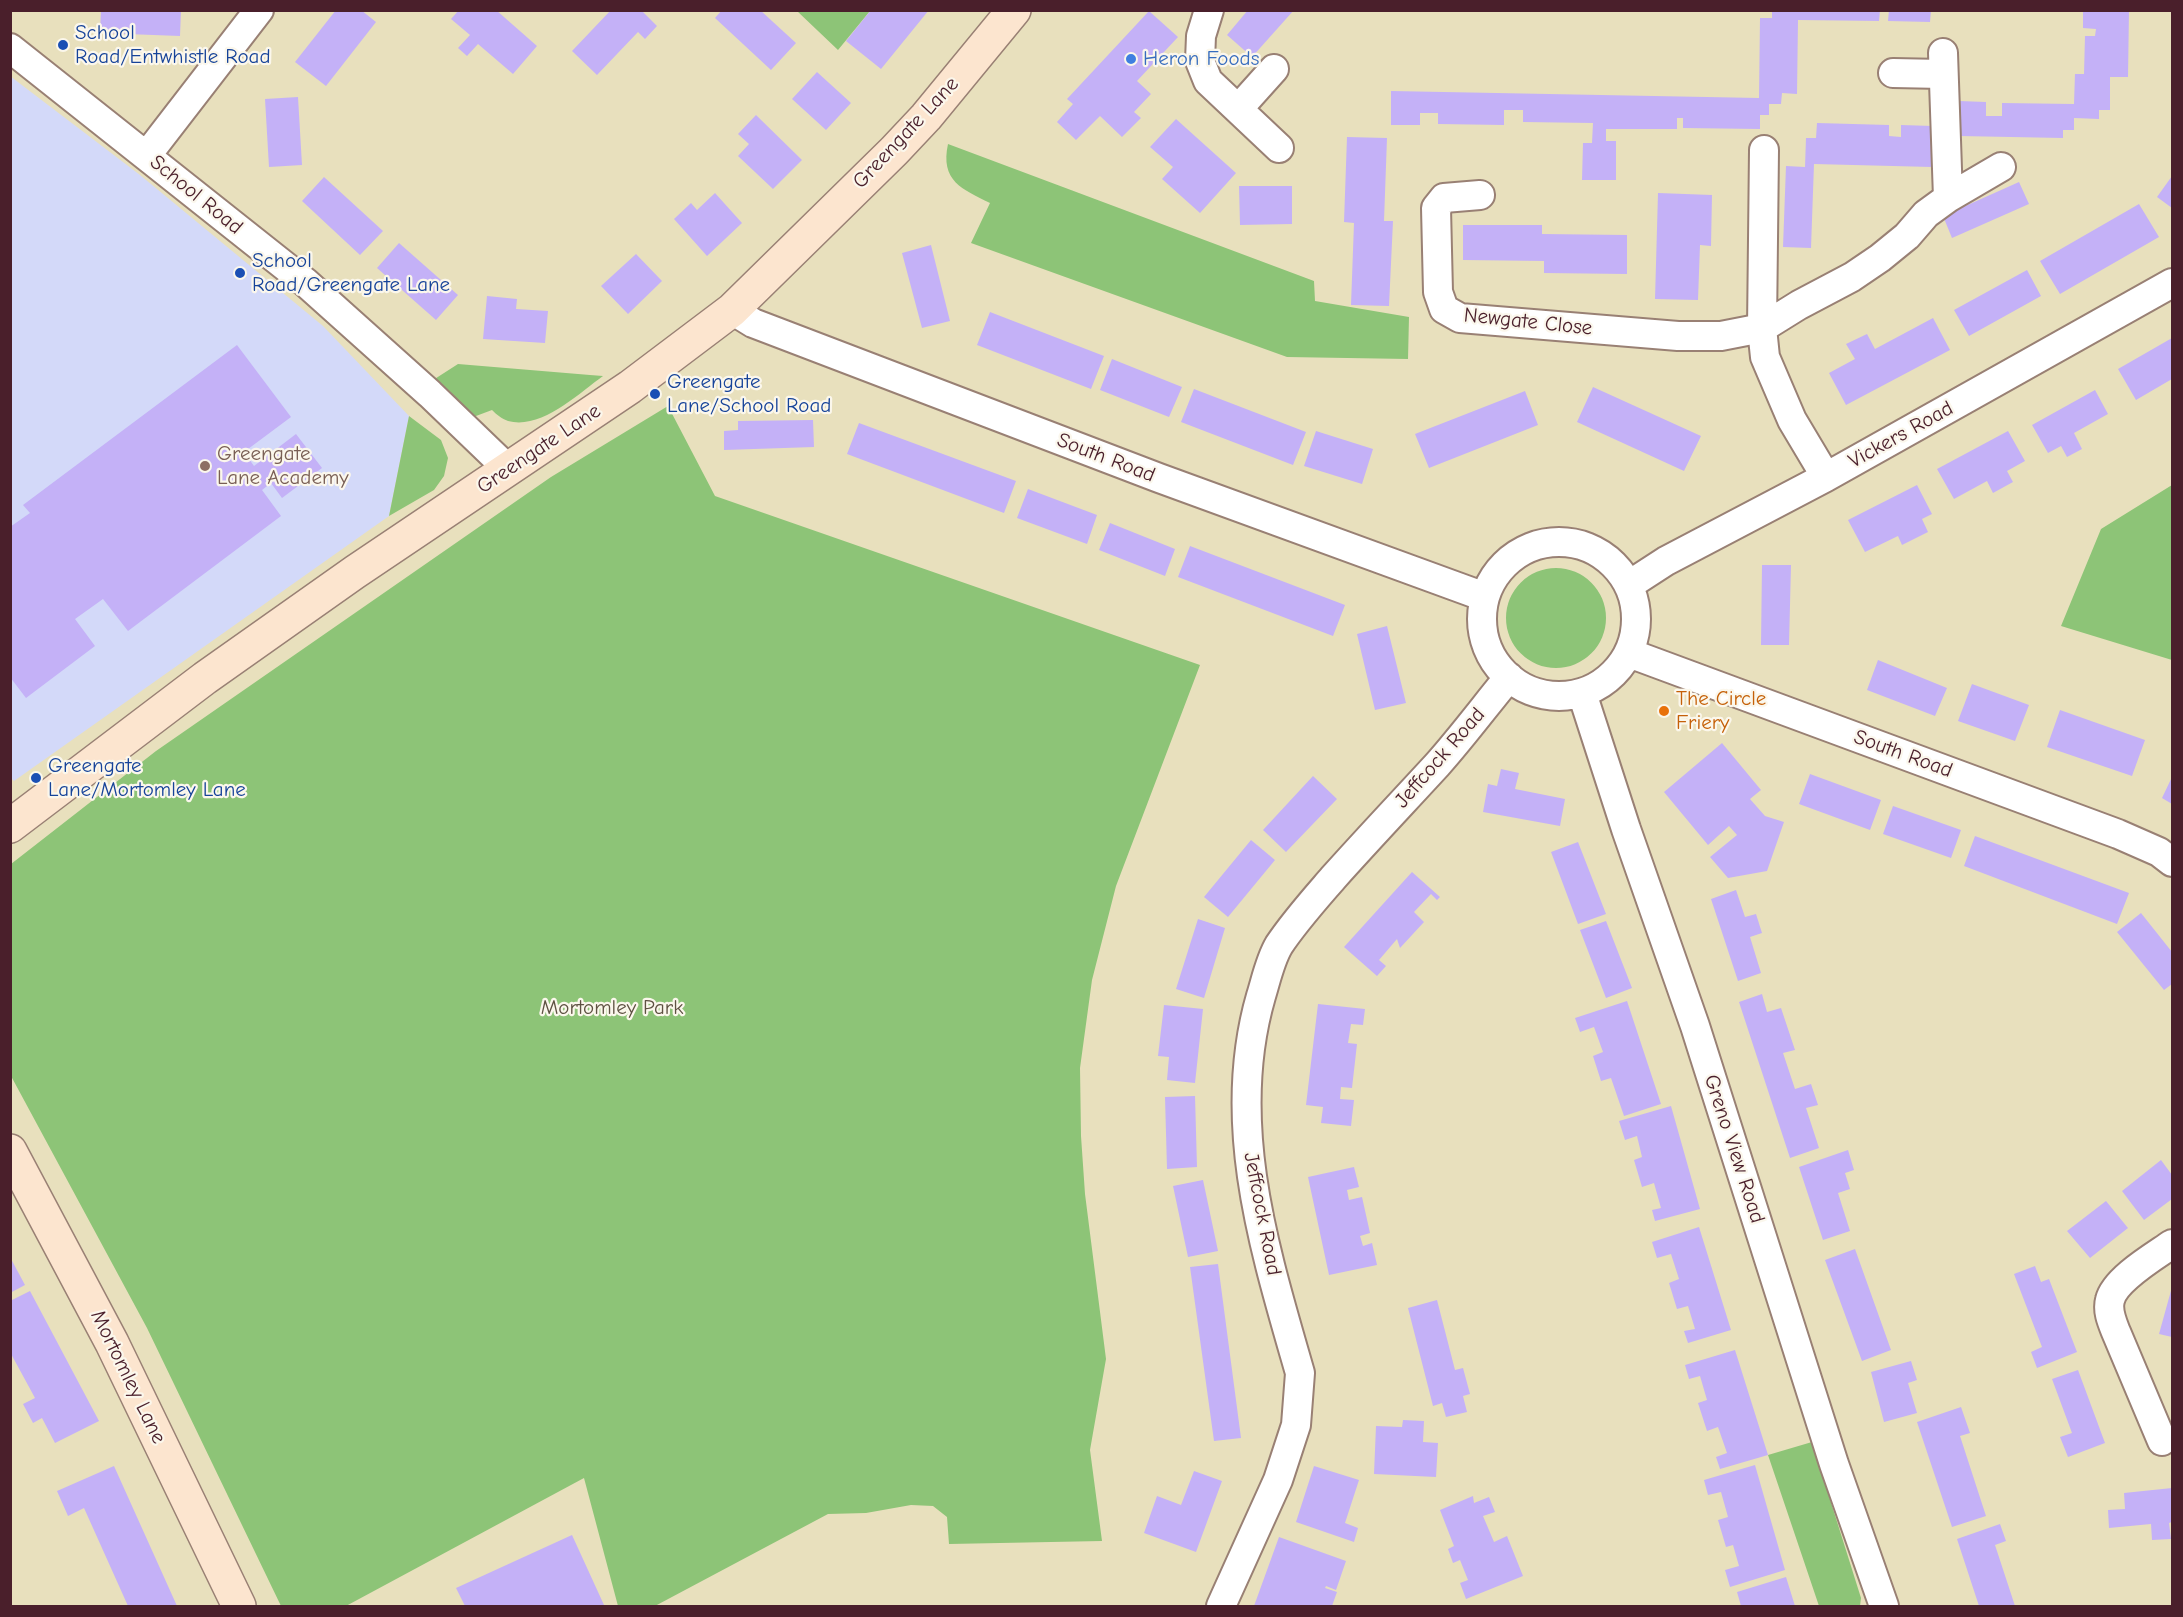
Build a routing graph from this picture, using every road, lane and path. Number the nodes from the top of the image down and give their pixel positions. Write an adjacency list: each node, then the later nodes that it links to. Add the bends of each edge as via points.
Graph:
1 (259, 10): 10 (street)
2 (1014, 10): 15 (street, Greengate Lane, via 926,117)
3 (1209, 10): 7 (street, via 1201,36 1200,61 1208,81)
4 (10, 48): 10 (street, School Road)
5 (1274, 69): 7 (street)
6 (1893, 74): 13 (street, via 1943,64)
7 (1239, 108): 8 (street)
8 (1279, 148)
9 (1764, 150): 16 (street)
10 (147, 155): 17 (street, School Road, via 305,282)
11 (2001, 167): 13 (street, Newgate Close)
12 (1480, 195): 16 (street, Newgate Close, via 1444,198 1436,208 1438,292 1444,309 1460,318 1678,336 1721,336)
13 (1948, 198): 16 (street, Newgate Close, via 1880,258)
14 (2172, 283): 18 (street, Vickers Road)
15 (732, 310): 17 (street, Greengate Lane, via 630,387); 20 (street, South Road, via 753,323 1126,466)
16 (1762, 328): 18 (street, via 1765,357 1792,420)
17 (509, 470): 24 (street, Greengate Lane, via 205,678)
18 (1826, 477): 19 (street, Vickers Road, via 1666,561)
19 (1629, 585): 20 (street, via 1614,564 1592,549 1566,542 1540,544 1516,555 1497,574); 21 (street, via 1636,607 1636,631)
20 (1485, 597): 22 (street, via 1485,641 1494,661)
21 (1629, 653): 23 (street, via 1601,684); 25 (street, South Road, via 2118,834)
22 (1509, 677): 23 (street, via 1531,691 1556,696); 30 (street, Jeffcock Road, via 1439,762 1302,914 1278,947 1266,981 1252,1027 1246,1079 1251,1175 1264,1244 1300,1373 1299,1393 1296,1425 1278,1480)
23 (1582, 693): 31 (street, Greno View Road)
24 (10, 826)
25 (2172, 862)
26 (10, 1150): 29 (street, Mortomley Lane, via 112,1343)
27 (2172, 1244): 28 (street, via 2127,1277 2110,1300 2110,1316)
28 (2162, 1441)
29 (239, 1606)
30 (1221, 1606)
31 (1884, 1606)

